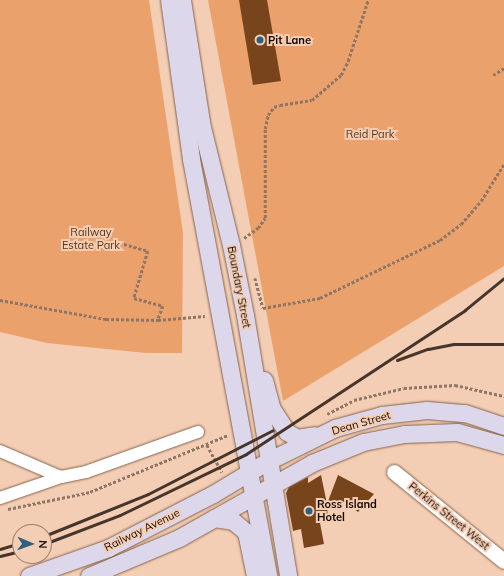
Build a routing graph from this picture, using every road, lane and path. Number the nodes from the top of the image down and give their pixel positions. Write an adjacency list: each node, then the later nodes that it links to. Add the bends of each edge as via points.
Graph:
1 (169, 0): 15 (main road, Boundary Street, via 191,159)
2 (182, 0): 8 (main road, Boundary Street, via 202,127)
3 (368, 0): 8 (path, via 348,61 340,75 312,100 274,108 268,115 265,129 265,218 254,232)
4 (504, 68): 5 (path)
5 (493, 75)
6 (504, 164): 9 (path, via 481,201 461,224 440,240 320,298 262,308)
7 (124, 244): 13 (path, via 148,251 134,298 163,306)
8 (231, 245): 10 (main road, Boundary Street)
9 (254, 278)
10 (242, 299): 17 (main road, via 272,409 278,420 287,432 297,438); 21 (main road, Boundary Street)
11 (0, 300): 13 (path, via 106,319)
12 (207, 316): 13 (path)
13 (158, 320)
14 (504, 426): 17 (main road, Dean Street, via 465,413 427,410 382,415)
15 (241, 428): 18 (path); 23 (main road, Boundary Street)
16 (198, 432): 25 (street, via 86,472)
17 (326, 432): 21 (main road, Dean Street)
18 (207, 445): 22 (path); 29 (path, via 90,492)
19 (504, 445): 26 (main road, Dean Street, via 457,432 384,437 338,451)
20 (0, 451): 25 (street)
21 (268, 461): 23 (main road, Dean Street); 26 (main road, Boundary Street)
22 (222, 472)
23 (249, 472): 27 (main road, Boundary Street); 32 (main road, Railway Avenue, via 213,494 108,548)
24 (394, 472): 31 (street, Perkins Street West)
25 (61, 477): 28 (street)
26 (273, 484): 27 (main road, Dean Street); 36 (main road, Boundary Street)
27 (254, 496): 30 (main road, Railway Avenue); 35 (main road, Boundary Street)
28 (0, 498)
29 (5, 510)
30 (214, 518): 33 (main road, Railway Avenue, via 179,538); 34 (main road, via 233,521 246,532)
31 (504, 561)
32 (29, 576)
33 (89, 576)
34 (255, 576)
35 (268, 576)
36 (288, 576)

